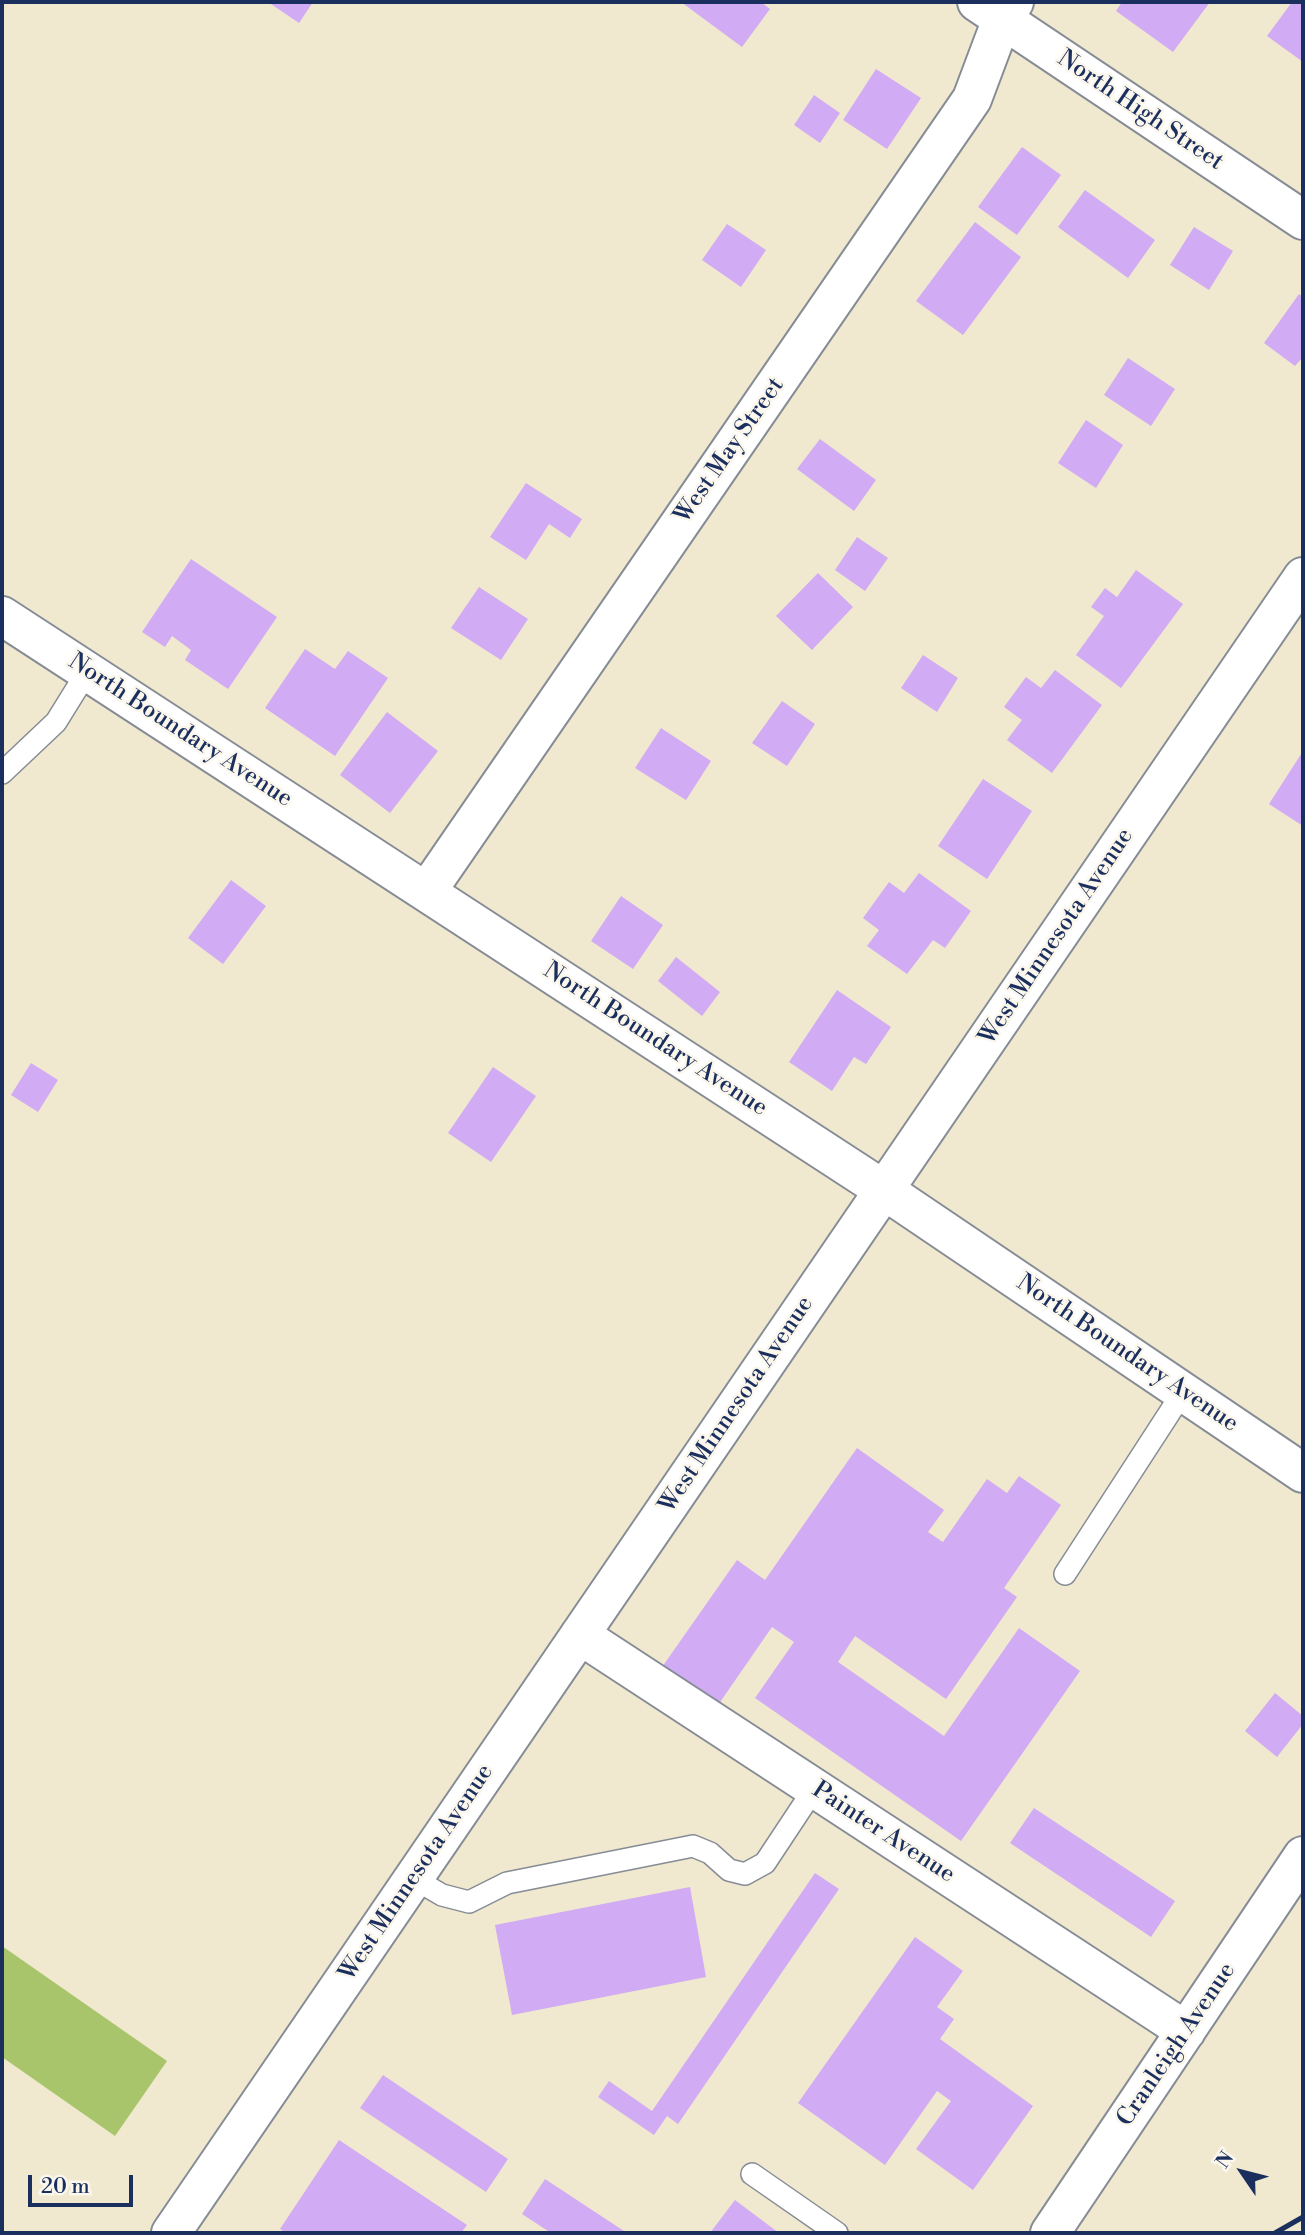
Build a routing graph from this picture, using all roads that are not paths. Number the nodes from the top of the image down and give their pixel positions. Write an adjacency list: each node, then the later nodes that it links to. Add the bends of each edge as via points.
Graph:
1 (998, 7): 2 (street, North High Street); 7 (street, West May Street, via 972,99)
2 (1303, 220)
3 (1303, 577): 8 (street, West Minnesota Avenue)
4 (2, 616): 5 (street, North Boundary Avenue)
5 (87, 672): 6 (lane, via 56,722); 7 (street, North Boundary Avenue)
6 (2, 773)
7 (427, 891): 8 (street, North Boundary Avenue)
8 (884, 1190): 9 (street, North Boundary Avenue); 12 (street, West Minnesota Avenue)
9 (1183, 1392): 10 (street, North Boundary Avenue); 11 (lane)
10 (1303, 1473)
11 (1065, 1574)
12 (580, 1635): 13 (street, Painter Avenue); 15 (street, West Minnesota Avenue)
13 (814, 1789): 15 (lane, via 765,1863 745,1874 729,1870 710,1853 693,1846 508,1883 469,1902 442,1895); 16 (street, Painter Avenue)
14 (1303, 1856): 16 (street, Cranleigh Avenue)
15 (413, 1878): 18 (street, West Minnesota Avenue)
16 (1186, 2031): 20 (street, Cranleigh Avenue)
17 (751, 2174): 19 (lane)
18 (171, 2233)
19 (837, 2233)
20 (1050, 2233)

